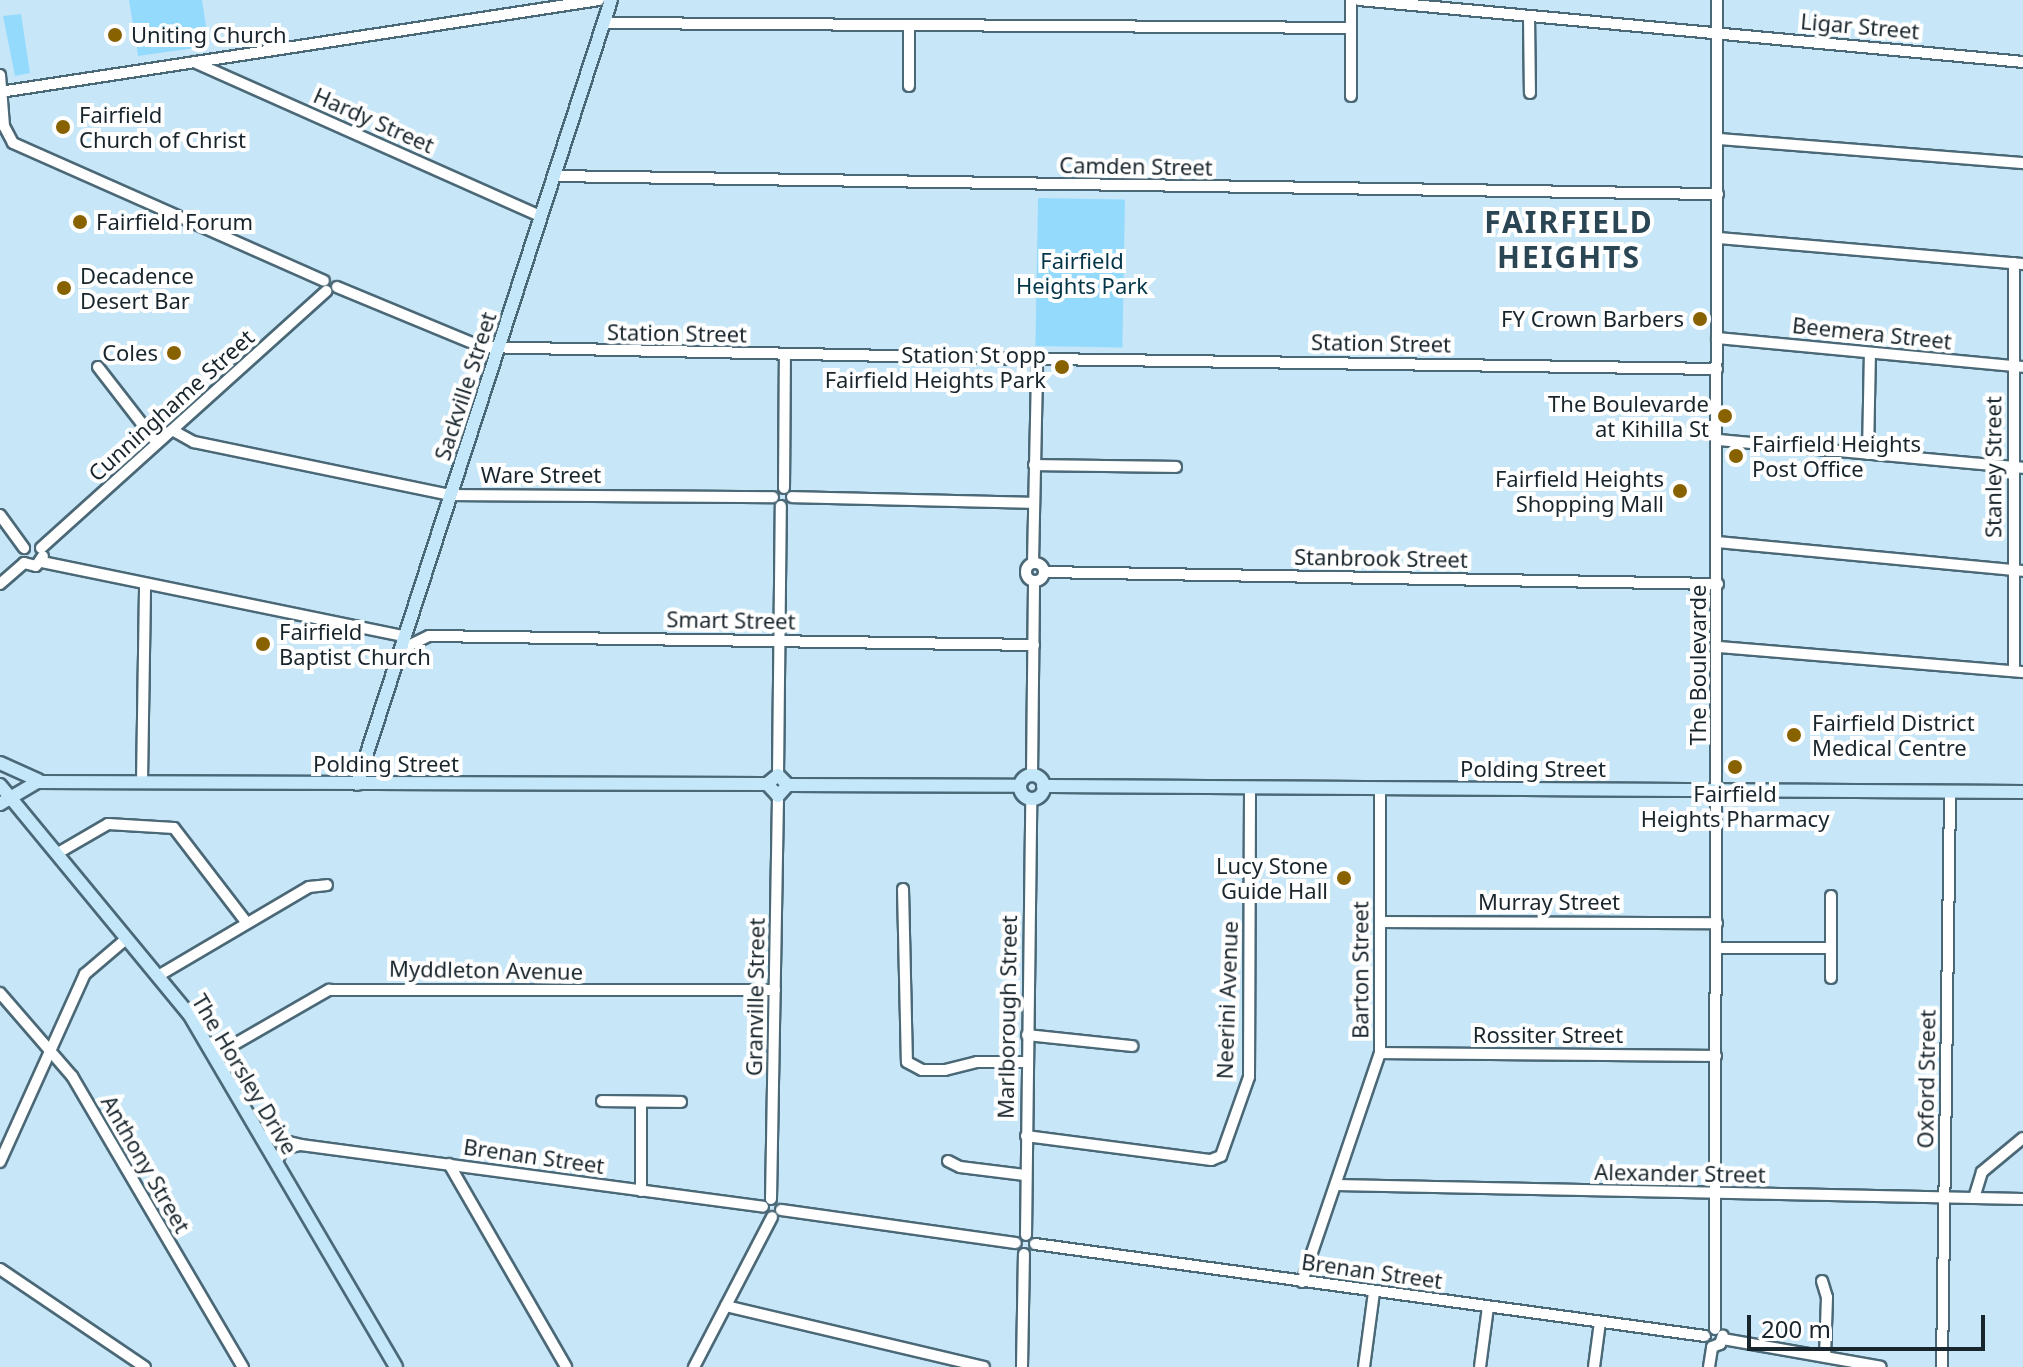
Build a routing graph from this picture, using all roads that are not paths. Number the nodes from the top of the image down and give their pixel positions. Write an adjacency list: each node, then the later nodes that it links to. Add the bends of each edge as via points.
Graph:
1 (599, 0): 11 (street)
2 (611, 0): 7 (main road, Sackville Street)
3 (1351, 0): 9 (street)
4 (1359, 0): 6 (street, Ligar Street)
5 (1717, 0): 10 (street, The Boulevarde)
6 (1529, 16): 10 (street, Ligar Street); 16 (street)
7 (605, 23): 8 (street); 21 (main road, Sackville Street)
8 (909, 25): 9 (street); 14 (street)
9 (1351, 28): 17 (street)
10 (1717, 33): 12 (street, Ligar Street); 19 (street, The Boulevarde)
11 (192, 61): 15 (street); 23 (street, Hardy Street)
12 (2023, 62)
13 (0, 75): 15 (street, Station Street)
14 (909, 86)
15 (1, 92): 18 (street, Station Street)
16 (1530, 93)
17 (1351, 96)
18 (4, 134): 26 (street, Station Street)
19 (1718, 139): 20 (street); 22 (street, The Boulevarde)
20 (2023, 163)
21 (553, 176): 22 (street, Camden Street); 23 (main road, Sackville Street)
22 (1718, 194): 24 (street, The Boulevarde)
23 (540, 216): 28 (main road, Sackville Street)
24 (1718, 238): 25 (street); 27 (street, The Boulevarde)
25 (2018, 264): 32 (street, Stanley Street)
26 (329, 286): 28 (street, Station Street, via 482,347); 35 (street, Cunninghame Street)
27 (1717, 338): 29 (street, Beemera Street); 34 (street, The Boulevarde)
28 (499, 349): 30 (street, Station Street); 43 (main road, Sackville Street)
29 (1870, 353): 32 (street, Beemera Street); 38 (street)
30 (785, 355): 31 (street, Station Street); 42 (street)
31 (1037, 362): 34 (street, Station Street); 39 (street)
32 (2018, 366): 41 (street, Stanley Street)
33 (98, 367): 37 (street)
34 (1717, 369): 36 (street, The Boulevarde)
35 (172, 430): 37 (street, Cunninghame Street); 43 (street, Ware Street, via 194,442)
36 (1718, 440): 38 (street); 48 (street, The Boulevarde)
37 (157, 443): 50 (street, Cunninghame Street)
38 (1868, 454): 41 (street)
39 (1034, 465): 40 (street); 46 (street)
40 (1176, 467)
41 (2018, 467): 54 (street, Stanley Street)
42 (784, 488): 44 (street); 45 (street)
43 (450, 495): 45 (street, Ware Street); 60 (main road, Sackville Street)
44 (792, 497): 45 (street); 46 (street)
45 (777, 502): 63 (street)
46 (1034, 503): 53 (street)
47 (0, 515): 49 (street)
48 (1717, 542): 54 (street); 59 (street, The Boulevarde)
49 (24, 548): 50 (street); 52 (street)
50 (41, 548): 51 (street)
51 (42, 562): 52 (street); 58 (street)
52 (24, 563): 57 (street)
53 (1033, 563): 55 (street); 56 (street, via 1027,572)
54 (2018, 570): 67 (street, Stanley Street)
55 (1044, 572): 56 (street); 59 (street, Stanbrook Street)
56 (1034, 581): 64 (street)
57 (0, 584)
58 (145, 584): 61 (street); 71 (street)
59 (1718, 584): 65 (street, The Boulevarde)
60 (412, 610): 61 (main road, Sackville Street); 62 (street, via 414,628)
61 (403, 636): 66 (main road, Sackville Street)
62 (429, 636): 63 (street, Smart Street); 66 (street, via 410,641)
63 (780, 641): 64 (street, Smart Street); 69 (street)
64 (1034, 645): 70 (street)
65 (1718, 647): 67 (street); 81 (street, The Boulevarde)
66 (397, 655): 73 (main road, Sackville Street)
67 (2018, 672)
68 (0, 763): 72 (main road)
69 (778, 775): 74 (main road); 76 (main road)
70 (1032, 776): 77 (main road); 78 (main road)
71 (142, 781): 72 (main road, Polding Street); 73 (main road, Polding Street)
72 (45, 782): 86 (main road, Polding Street, via 29,783)
73 (357, 784): 74 (main road, Polding Street)
74 (767, 784): 84 (main road)
75 (0, 785): 86 (main road, The Horsley Drive)
76 (788, 785): 77 (main road); 84 (main road)
77 (1020, 786): 85 (main road)
78 (1043, 786): 79 (main road, Polding Street); 85 (main road, via 1040,796)
79 (1250, 787): 80 (main road, Polding Street); 112 (street, Neerini Avenue, via 1249,1077 1221,1156 1211,1160)
80 (1380, 789): 81 (main road, Polding Street); 92 (street, Barton Street)
81 (1718, 790): 82 (main road, Polding Street); 93 (street, The Boulevarde)
82 (1950, 792): 83 (main road, Polding Street); 123 (street, Oxford Street)
83 (2023, 792)
84 (778, 796): 99 (street, Granville Street)
85 (1031, 799): 101 (street, Marlborough Street)
86 (5, 800): 87 (main road, The Horsley Drive)
87 (58, 853): 91 (street, via 108,824 174,828); 94 (main road, The Horsley Drive)
88 (327, 885): 91 (street, via 309,887)
89 (903, 889): 107 (street, via 907,1062 922,1070)
90 (1831, 896): 96 (street)
91 (246, 922): 97 (street)
92 (1380, 922): 93 (street, Murray Street); 104 (street, Barton Street)
93 (1717, 923): 95 (street, The Boulevarde)
94 (126, 939): 97 (main road, The Horsley Drive); 103 (street, via 85,974)
95 (1717, 948): 96 (street); 106 (street, The Boulevarde)
96 (1831, 948): 98 (street)
97 (158, 976): 105 (main road, The Horsley Drive)
98 (1831, 978)
99 (775, 990): 105 (street, Myddleton Avenue, via 339,989); 126 (street, Granville Street)
100 (0, 993): 103 (street, Anthony Street)
101 (1027, 1035): 102 (street); 107 (street, Marlborough Street)
102 (1132, 1046)
103 (51, 1052): 116 (street); 146 (street, Anthony Street, via 72,1076)
104 (1380, 1053): 106 (street, Rossiter Street); 120 (street, Barton Street)
105 (214, 1056): 111 (main road, The Horsley Drive)
106 (1716, 1056): 122 (street, The Boulevarde)
107 (1027, 1062): 112 (street, Marlborough Street)
108 (602, 1101): 109 (street)
109 (641, 1102): 110 (street); 121 (street)
110 (681, 1102)
111 (260, 1135): 114 (street, Brenan Street); 117 (main road, The Horsley Drive)
112 (1026, 1136): 119 (street, Marlborough Street)
113 (2023, 1138): 124 (street, via 1982,1172)
114 (301, 1145): 117 (street, via 283,1149); 118 (street, Brenan Street)
115 (948, 1161): 119 (street)
116 (0, 1162)
117 (276, 1163): 147 (main road, The Horsley Drive)
118 (449, 1164): 121 (street, Brenan Street); 148 (street)
119 (1025, 1175): 128 (street, Marlborough Street)
120 (1336, 1185): 122 (street, Alexander Street); 134 (street, Barton Street)
121 (641, 1191): 126 (street, Brenan Street)
122 (1716, 1194): 123 (street, Alexander Street); 139 (street, The Boulevarde)
123 (1945, 1198): 124 (street, Alexander Street); 157 (street, Oxford Street)
124 (1974, 1198): 125 (street, Alexander Street)
125 (2023, 1199)
126 (767, 1203): 127 (street)
127 (776, 1214): 129 (street); 136 (street)
128 (1026, 1235): 129 (street); 130 (street)
129 (1016, 1243): 131 (street)
130 (1035, 1244): 131 (street); 134 (street, Brenan Street)
131 (1024, 1254): 151 (street)
132 (0, 1269): 144 (street)
133 (1822, 1281): 143 (street, via 1827,1297)
134 (1302, 1282): 135 (street, Brenan Street)
135 (1374, 1292): 137 (street, Brenan Street); 152 (street)
136 (726, 1306): 149 (street); 150 (street)
137 (1488, 1307): 138 (street, Brenan Street); 153 (street)
138 (1600, 1322): 140 (street, Brenan Street); 154 (street)
139 (1715, 1329): 140 (street); 141 (street)
140 (1705, 1336): 142 (street)
141 (1723, 1339): 142 (street); 143 (street)
142 (1712, 1347): 155 (street)
143 (1825, 1356): 156 (street)
144 (129, 1363): 145 (street)
145 (145, 1367)
146 (243, 1367)
147 (396, 1367)
148 (566, 1367)
149 (694, 1367)
150 (984, 1367)
151 (1022, 1367)
152 (1364, 1367)
153 (1480, 1367)
154 (1594, 1367)
155 (1709, 1367)
156 (1881, 1367)
157 (1942, 1367)

